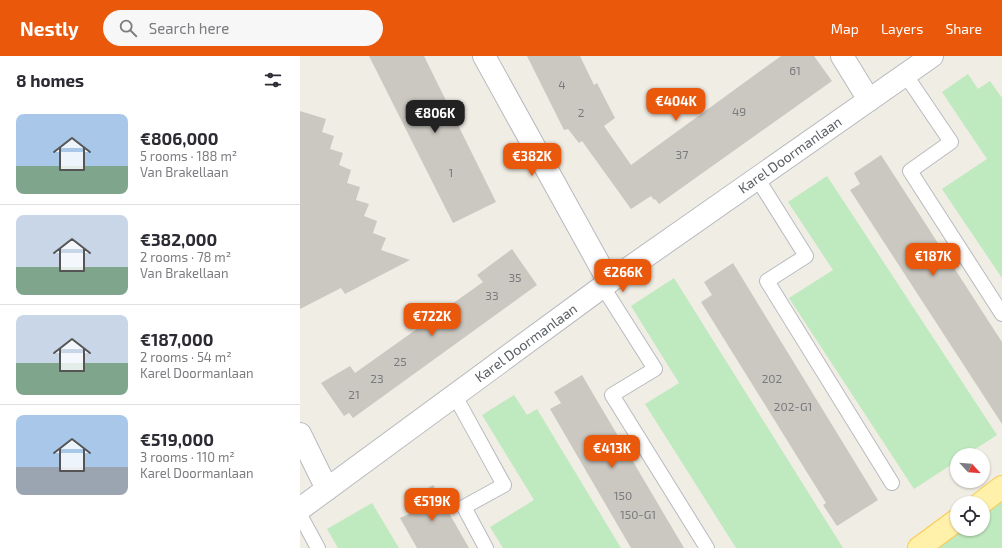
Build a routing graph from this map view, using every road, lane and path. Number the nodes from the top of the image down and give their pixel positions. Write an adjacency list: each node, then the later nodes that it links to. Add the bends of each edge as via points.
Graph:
1 (484, 56): 7 (street)
2 (842, 56): 5 (street)
3 (932, 56): 4 (street, Karel Doormanlaan)
4 (905, 74): 5 (street, Karel Doormanlaan); 8 (lane, via 951,142 910,171)
5 (868, 100): 6 (street, Karel Doormanlaan)
6 (757, 178): 7 (street, Karel Doormanlaan); 11 (lane, via 806,256 767,281)
7 (606, 284): 9 (street, Karel Doormanlaan); 20 (lane, via 655,369 612,395)
8 (1002, 314)
9 (455, 396): 13 (street, Karel Doormanlaan); 19 (lane, via 504,485 464,507)
10 (300, 434): 13 (street)
11 (892, 483)
12 (1002, 487): 14 (main road)
13 (327, 489): 15 (street, Karel Doormanlaan)
14 (990, 496)
15 (300, 509)
16 (300, 515): 18 (lane)
17 (950, 525): 21 (main road)
18 (318, 548)
19 (486, 548)
20 (708, 548)
21 (919, 548)

